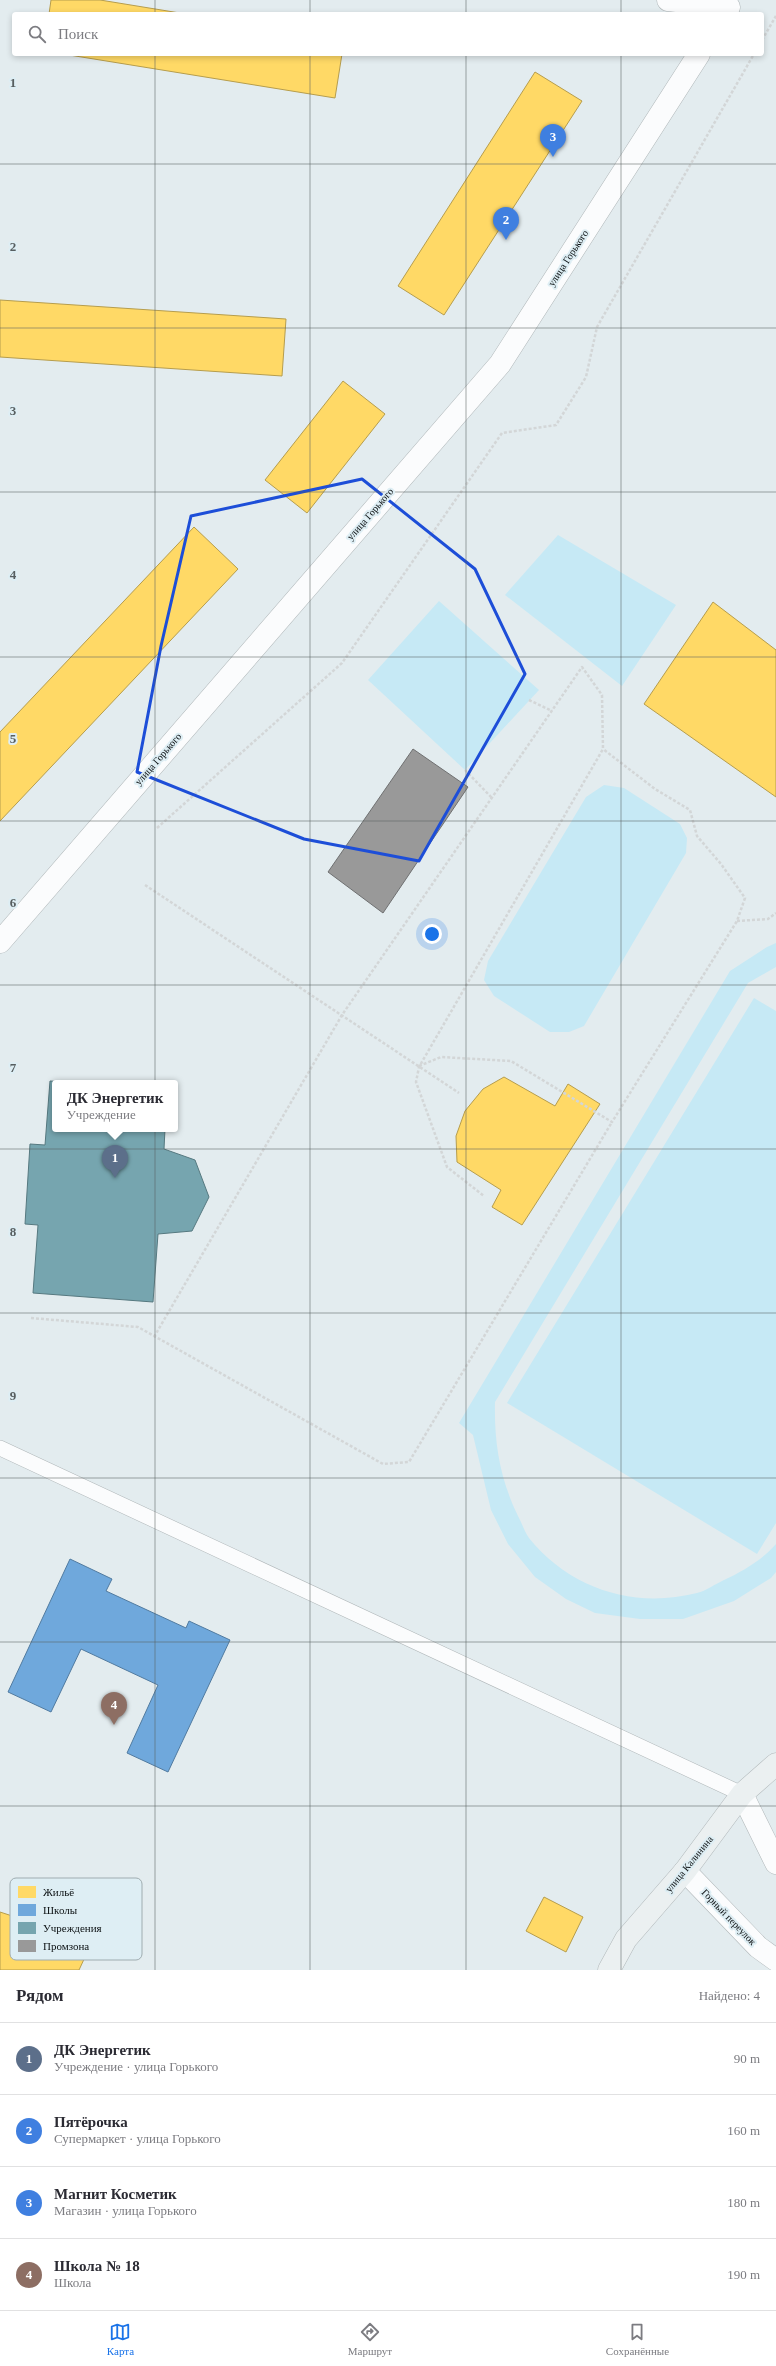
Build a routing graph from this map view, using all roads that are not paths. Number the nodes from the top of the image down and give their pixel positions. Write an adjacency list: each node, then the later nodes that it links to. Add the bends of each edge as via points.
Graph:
1 (668, 0): 2 (street)
2 (729, 7)
3 (698, 56): 4 (street, улица Горького, via 500,364)
4 (0, 942)
5 (0, 1448): 7 (lane)
6 (776, 1764): 7 (street, улица Калинина)
7 (742, 1794): 8 (street); 9 (street, улица Калинина)
8 (776, 1863)
9 (685, 1871): 10 (street, Горный переулок, via 758,1947); 11 (street, улица Калинина, via 626,1939)
10 (776, 1960)
11 (609, 1970)

